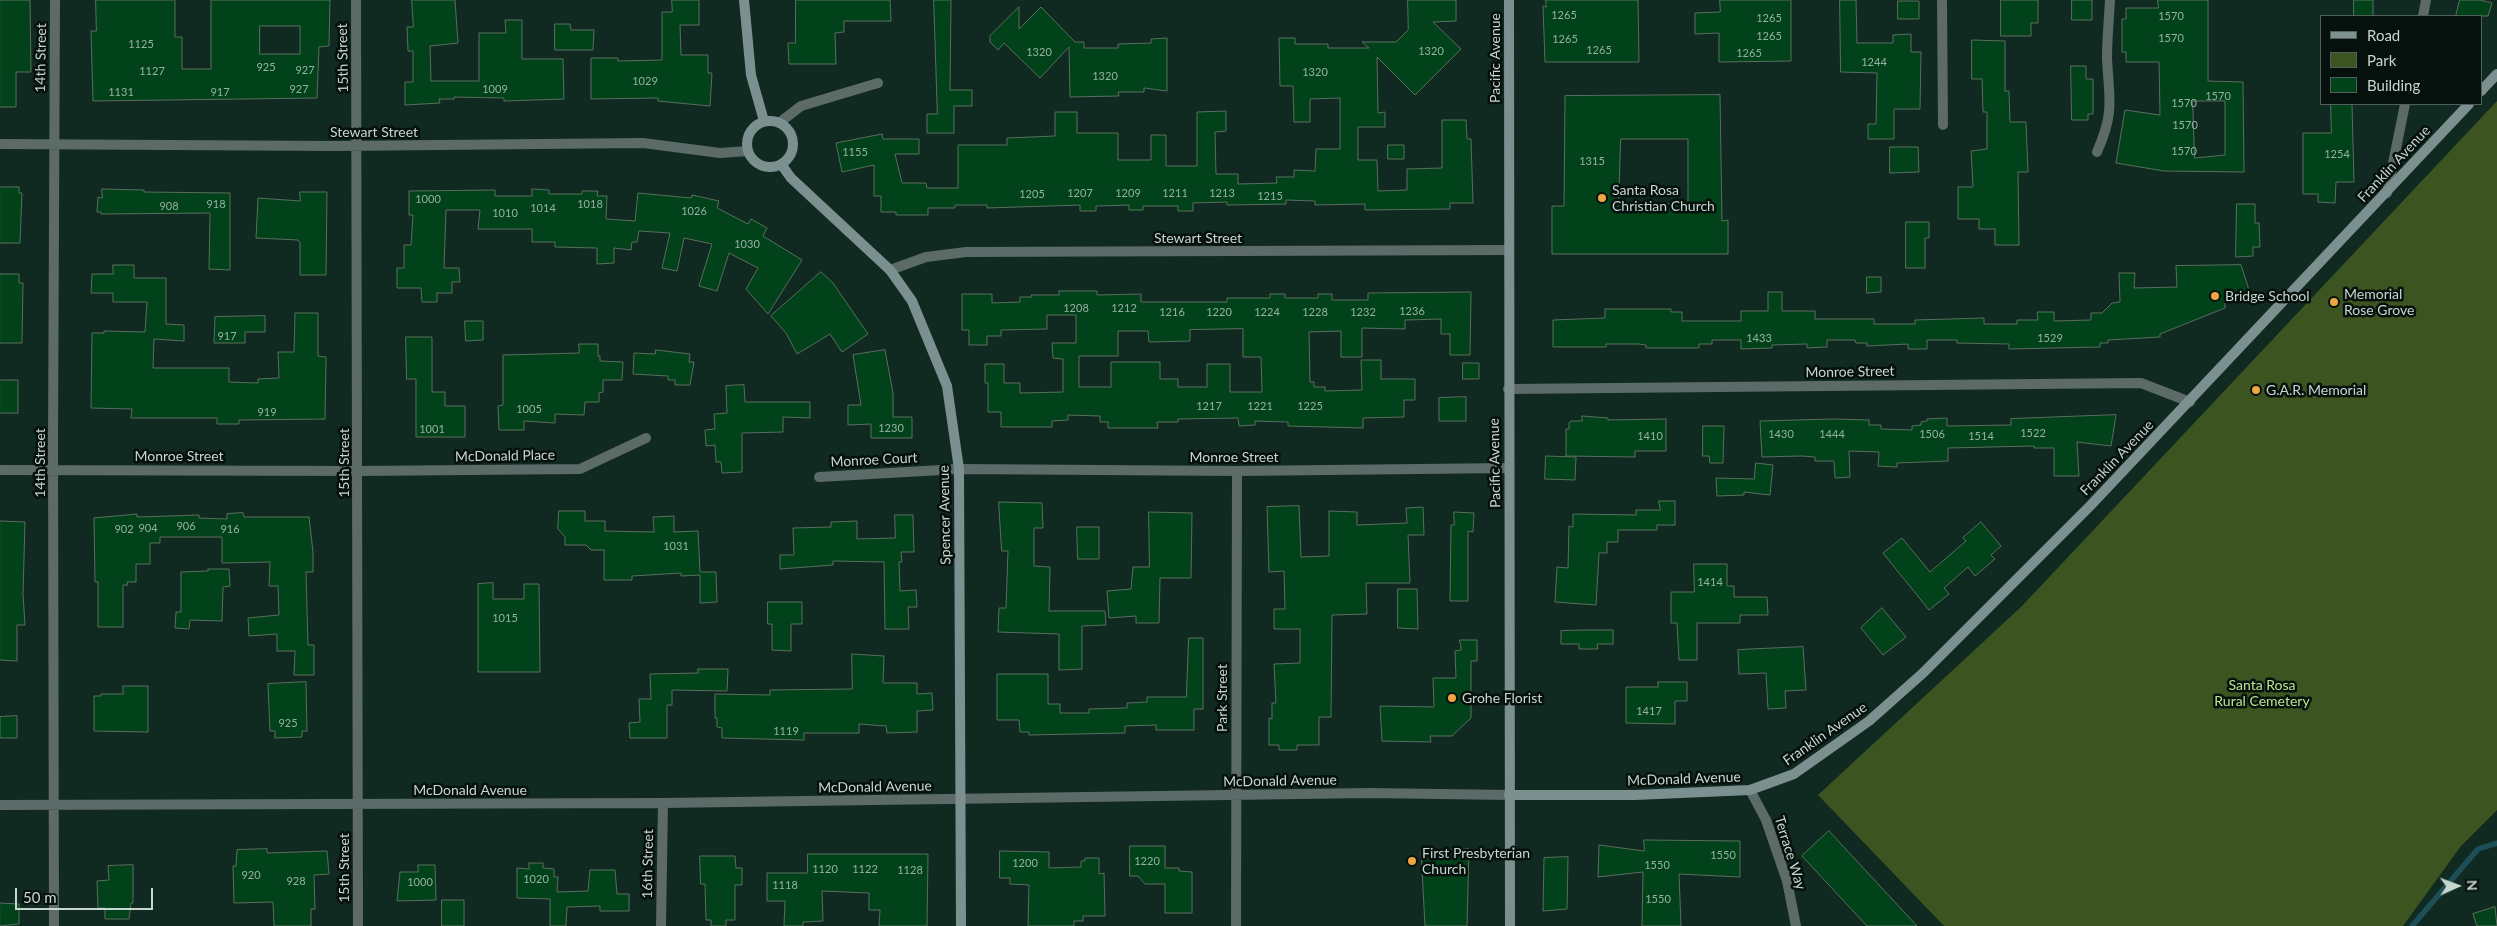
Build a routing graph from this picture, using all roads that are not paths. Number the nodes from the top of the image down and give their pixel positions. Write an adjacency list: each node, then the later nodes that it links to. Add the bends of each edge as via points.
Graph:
1 (56, 0): 18 (street, 14th Street)
2 (356, 0): 19 (street, 15th Street)
3 (744, 0): 14 (street, via 751,76)
4 (1509, 0): 24 (street, Pacific Avenue)
5 (1942, 0): 16 (street)
6 (2110, 0): 21 (street, via 2107,57 2112,106)
7 (2426, 0): 8 (street)
8 (2423, 15)
9 (2497, 74): 11 (street)
10 (878, 82): 15 (street, via 801,106)
11 (2482, 90)
12 (2405, 105): 23 (street)
13 (2468, 105): 23 (street, Franklin Avenue)
14 (764, 122): 15 (street); 20 (street, via 748,136)
15 (779, 123): 22 (street, via 790,132 793,146)
16 (1943, 125)
17 (0, 144): 18 (street, Stewart Street)
18 (54, 144): 19 (street, Stewart Street); 32 (street, 14th Street)
19 (358, 145): 20 (street, Stewart Street, via 643,143 720,153); 33 (street, 15th Street)
20 (748, 151): 22 (street, via 762,165)
21 (2097, 152)
22 (782, 164): 25 (street, Spencer Avenue, via 790,178)
23 (2387, 193): 27 (street, Franklin Avenue)
24 (1508, 250): 25 (street, Stewart Street, via 966,252 926,257); 26 (street, Pacific Avenue)
25 (890, 270): 30 (street, Spencer Avenue, via 912,301 947,386)
26 (1508, 389): 27 (street, Monroe Street, via 2141,383); 29 (street, Pacific Avenue)
27 (2190, 402): 36 (street, Franklin Avenue, via 1976,621 1869,721 1794,774)
28 (646, 438): 33 (street, McDonald Place, via 580,469)
29 (1508, 468): 34 (street, Monroe Street); 37 (street, Pacific Avenue)
30 (959, 469): 34 (street, Monroe Street); 35 (street, Monroe Court); 39 (street, Spencer Avenue)
31 (0, 470): 32 (street, Monroe Street)
32 (53, 470): 33 (street, Monroe Street); 43 (street, 14th Street)
33 (358, 471): 41 (street, 15th Street)
34 (1237, 471): 38 (street, Park Street)
35 (820, 477)
36 (1750, 790): 37 (street, McDonald Avenue, via 1635,795); 50 (street, Terrace Way, via 1766,820 1787,881)
37 (1509, 795): 38 (street, McDonald Avenue); 49 (street, Pacific Avenue)
38 (1236, 796): 39 (street, McDonald Avenue); 48 (street, Park Street)
39 (962, 799): 40 (street, McDonald Avenue); 47 (street, Spencer Avenue)
40 (663, 803): 41 (street, McDonald Avenue); 46 (street, 16th Street)
41 (357, 804): 43 (street, McDonald Avenue); 45 (street, 15th Street)
42 (0, 805): 43 (street, McDonald Avenue)
43 (53, 806): 44 (street, 14th Street)
44 (54, 926)
45 (358, 926)
46 (661, 926)
47 (961, 926)
48 (1236, 926)
49 (1510, 926)
50 (1796, 926)

